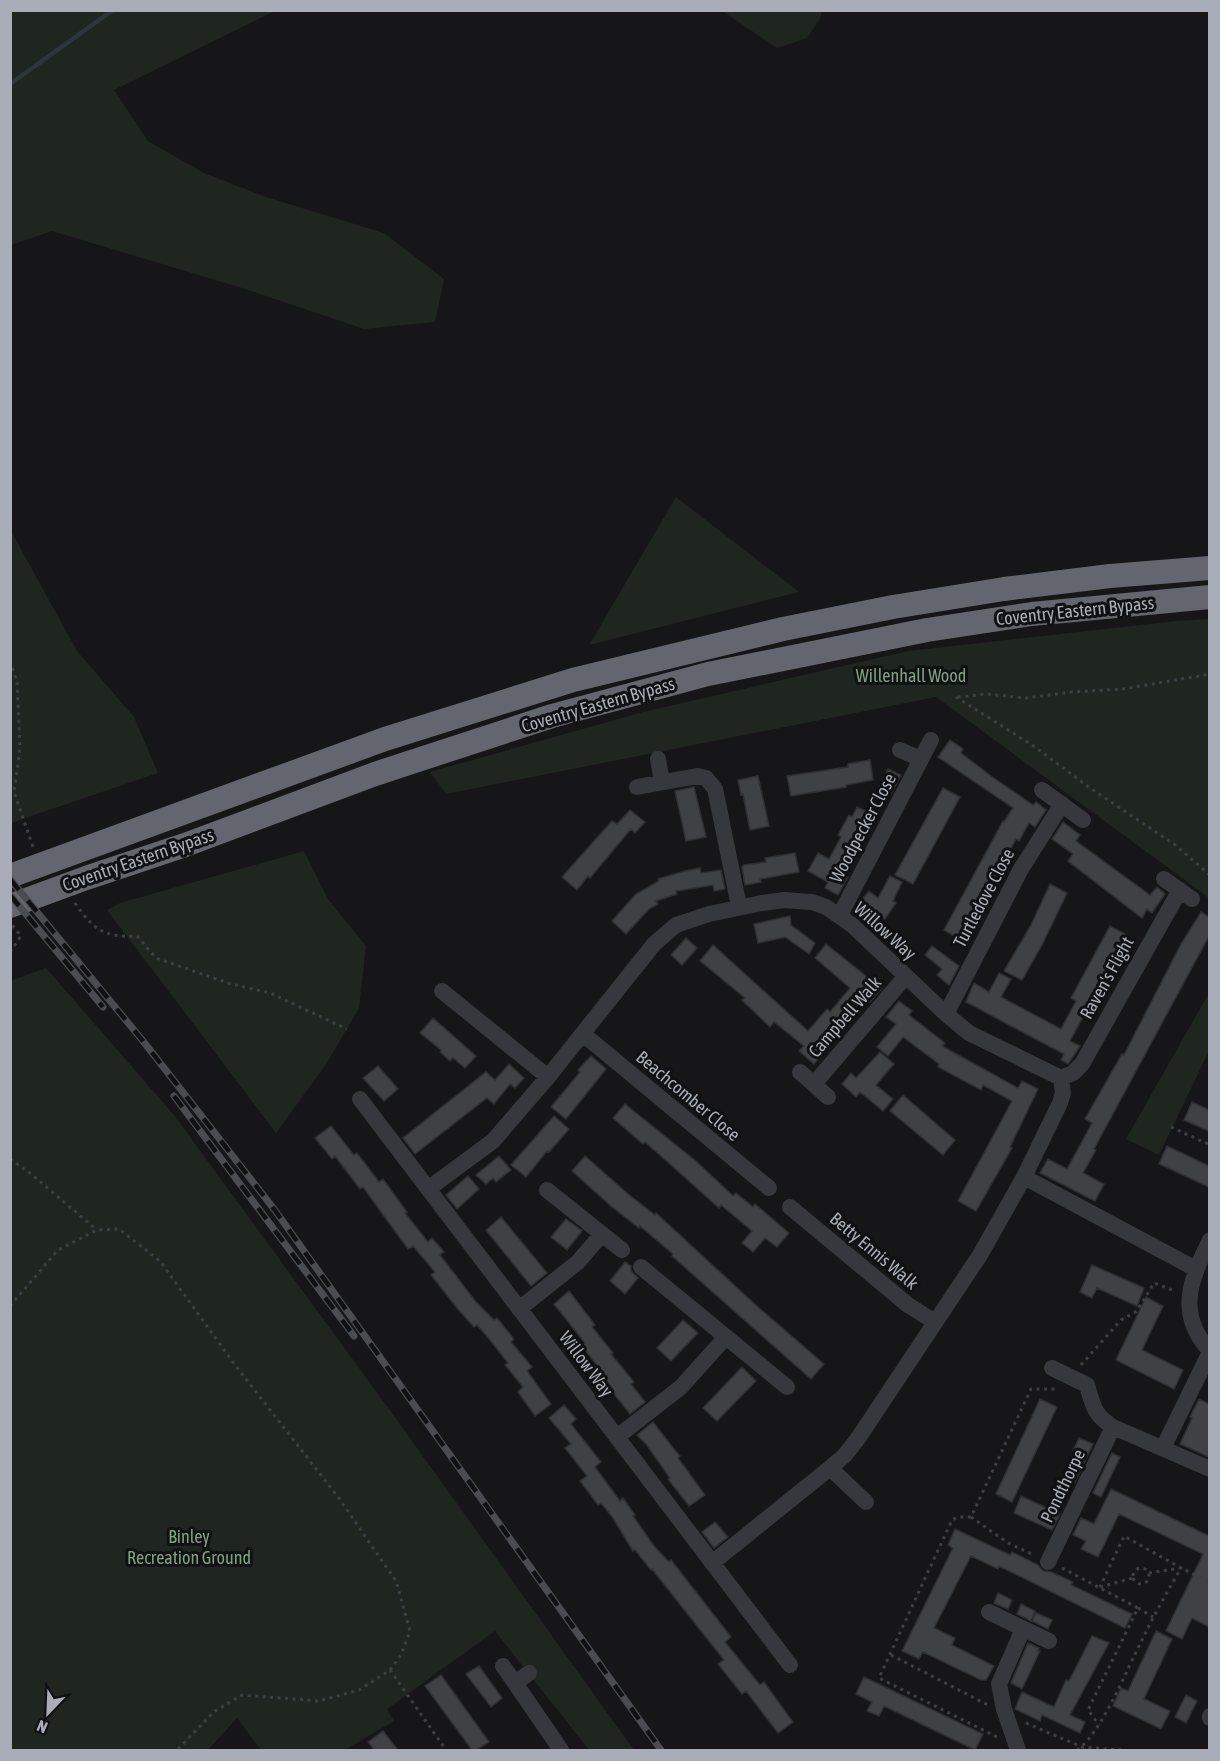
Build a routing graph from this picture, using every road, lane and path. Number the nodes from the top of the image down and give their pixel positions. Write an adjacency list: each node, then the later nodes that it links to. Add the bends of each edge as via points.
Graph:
1 (1209, 568): 13 (highway, Coventry Eastern Bypass, via 1004,589 893,607 783,629 573,680 385,739)
2 (1209, 597): 16 (highway, Coventry Eastern Bypass, via 1032,614 927,630 708,674 530,723 375,774)
3 (1209, 674): 14 (path, via 1123,689 1026,698 987,694 956,697 1174,844)
4 (931, 740): 7 (street, Woodpecker Close)
5 (900, 750): 7 (street, Woodpecker Close)
6 (658, 759): 8 (street)
7 (921, 759): 18 (street, Woodpecker Close)
8 (662, 782): 9 (street); 17 (street, via 698,776 713,785)
9 (637, 787)
10 (1042, 790): 11 (street)
11 (1062, 804): 12 (street); 23 (street, Turtledove Close, via 1021,869)
12 (1083, 820)
13 (10, 876)
14 (1209, 876)
15 (1164, 879): 27 (street, Raven's Flight, via 1186,894 1082,1064)
16 (10, 906)
17 (739, 906): 18 (street, Willow Way, via 801,901); 24 (street, Willow Way, via 688,920 665,933)
18 (840, 915): 21 (street, Willow Way)
19 (10, 924): 20 (path, via 21,936)
20 (10, 952)
21 (906, 976): 23 (street, Willow Way); 28 (street, Campbell Walk)
22 (442, 991): 26 (street)
23 (946, 1014): 27 (street, Willow Way, via 979,1039)
24 (583, 1034): 26 (street, Willow Way); 35 (street, Beachcomber Close)
25 (800, 1072): 28 (street, Campbell Walk)
26 (548, 1077): 36 (street, Willow Way, via 493,1141)
27 (1061, 1078): 34 (street, via 1060,1103)
28 (814, 1084): 29 (street, Campbell Walk)
29 (828, 1097)
30 (360, 1099): 36 (street, Willow Way)
31 (1171, 1127): 32 (path)
32 (1209, 1145)
33 (10, 1159): 39 (path)
34 (1024, 1177): 44 (street); 48 (street, via 980,1255)
35 (769, 1188)
36 (428, 1189): 47 (street, Willow Way)
37 (547, 1190): 40 (street)
38 (790, 1207): 48 (street, Betty Ennis Walk, via 908,1305)
39 (97, 1230): 46 (path, via 58,1250); 75 (path, via 119,1229 160,1261 338,1497 396,1581 410,1630 401,1655)
40 (602, 1234): 42 (street); 47 (street, via 578,1262)
41 (1209, 1240): 44 (street)
42 (622, 1250)
43 (641, 1267): 49 (street)
44 (1196, 1269): 45 (street)
45 (1189, 1299): 50 (street, via 1194,1328); 52 (path, via 1154,1283 1137,1311 1121,1320 1083,1360)
46 (10, 1306)
47 (519, 1309): 55 (street, Willow Way)
48 (935, 1322): 57 (street, via 859,1437)
49 (726, 1337): 53 (street); 55 (street, via 681,1387)
50 (1209, 1352): 56 (street)
51 (1052, 1368): 52 (street)
52 (1074, 1379): 54 (street, via 1087,1385 1095,1412); 60 (path, via 1069,1389 1031,1389)
53 (787, 1387)
54 (1113, 1427): 56 (street); 61 (street, Pondthorpe)
55 (617, 1437): 62 (street, Willow Way)
56 (1163, 1448): 58 (street)
57 (830, 1468): 59 (street); 62 (street)
58 (1209, 1469)
59 (866, 1502)
60 (971, 1517): 61 (path, via 1008,1543); 79 (path, via 952,1520 879,1678)
61 (1048, 1562): 67 (path)
62 (712, 1563): 73 (street, Willow Way)
63 (1181, 1568): 64 (path); 66 (path); 67 (path, via 1124,1536); 70 (path)
64 (1149, 1573): 65 (path, via 1140,1568); 65 (path, via 1143,1584)
65 (1133, 1578): 67 (path)
66 (1209, 1582)
67 (1100, 1587): 68 (path)
68 (1138, 1608): 70 (path); 78 (path, via 1088,1710)
69 (989, 1612): 71 (street)
70 (1153, 1617): 78 (path)
71 (1023, 1629): 72 (street); 79 (street, via 999,1684)
72 (1049, 1641)
73 (790, 1665)
74 (502, 1666): 77 (street)
75 (390, 1670): 80 (path, via 359,1690 319,1701 242,1695 215,1711); 81 (path)
76 (529, 1673): 77 (street)
77 (515, 1683): 82 (street)
78 (1099, 1725): 83 (path)
79 (1017, 1749)
80 (177, 1750)
81 (446, 1750)
82 (561, 1750)
83 (1077, 1750)

